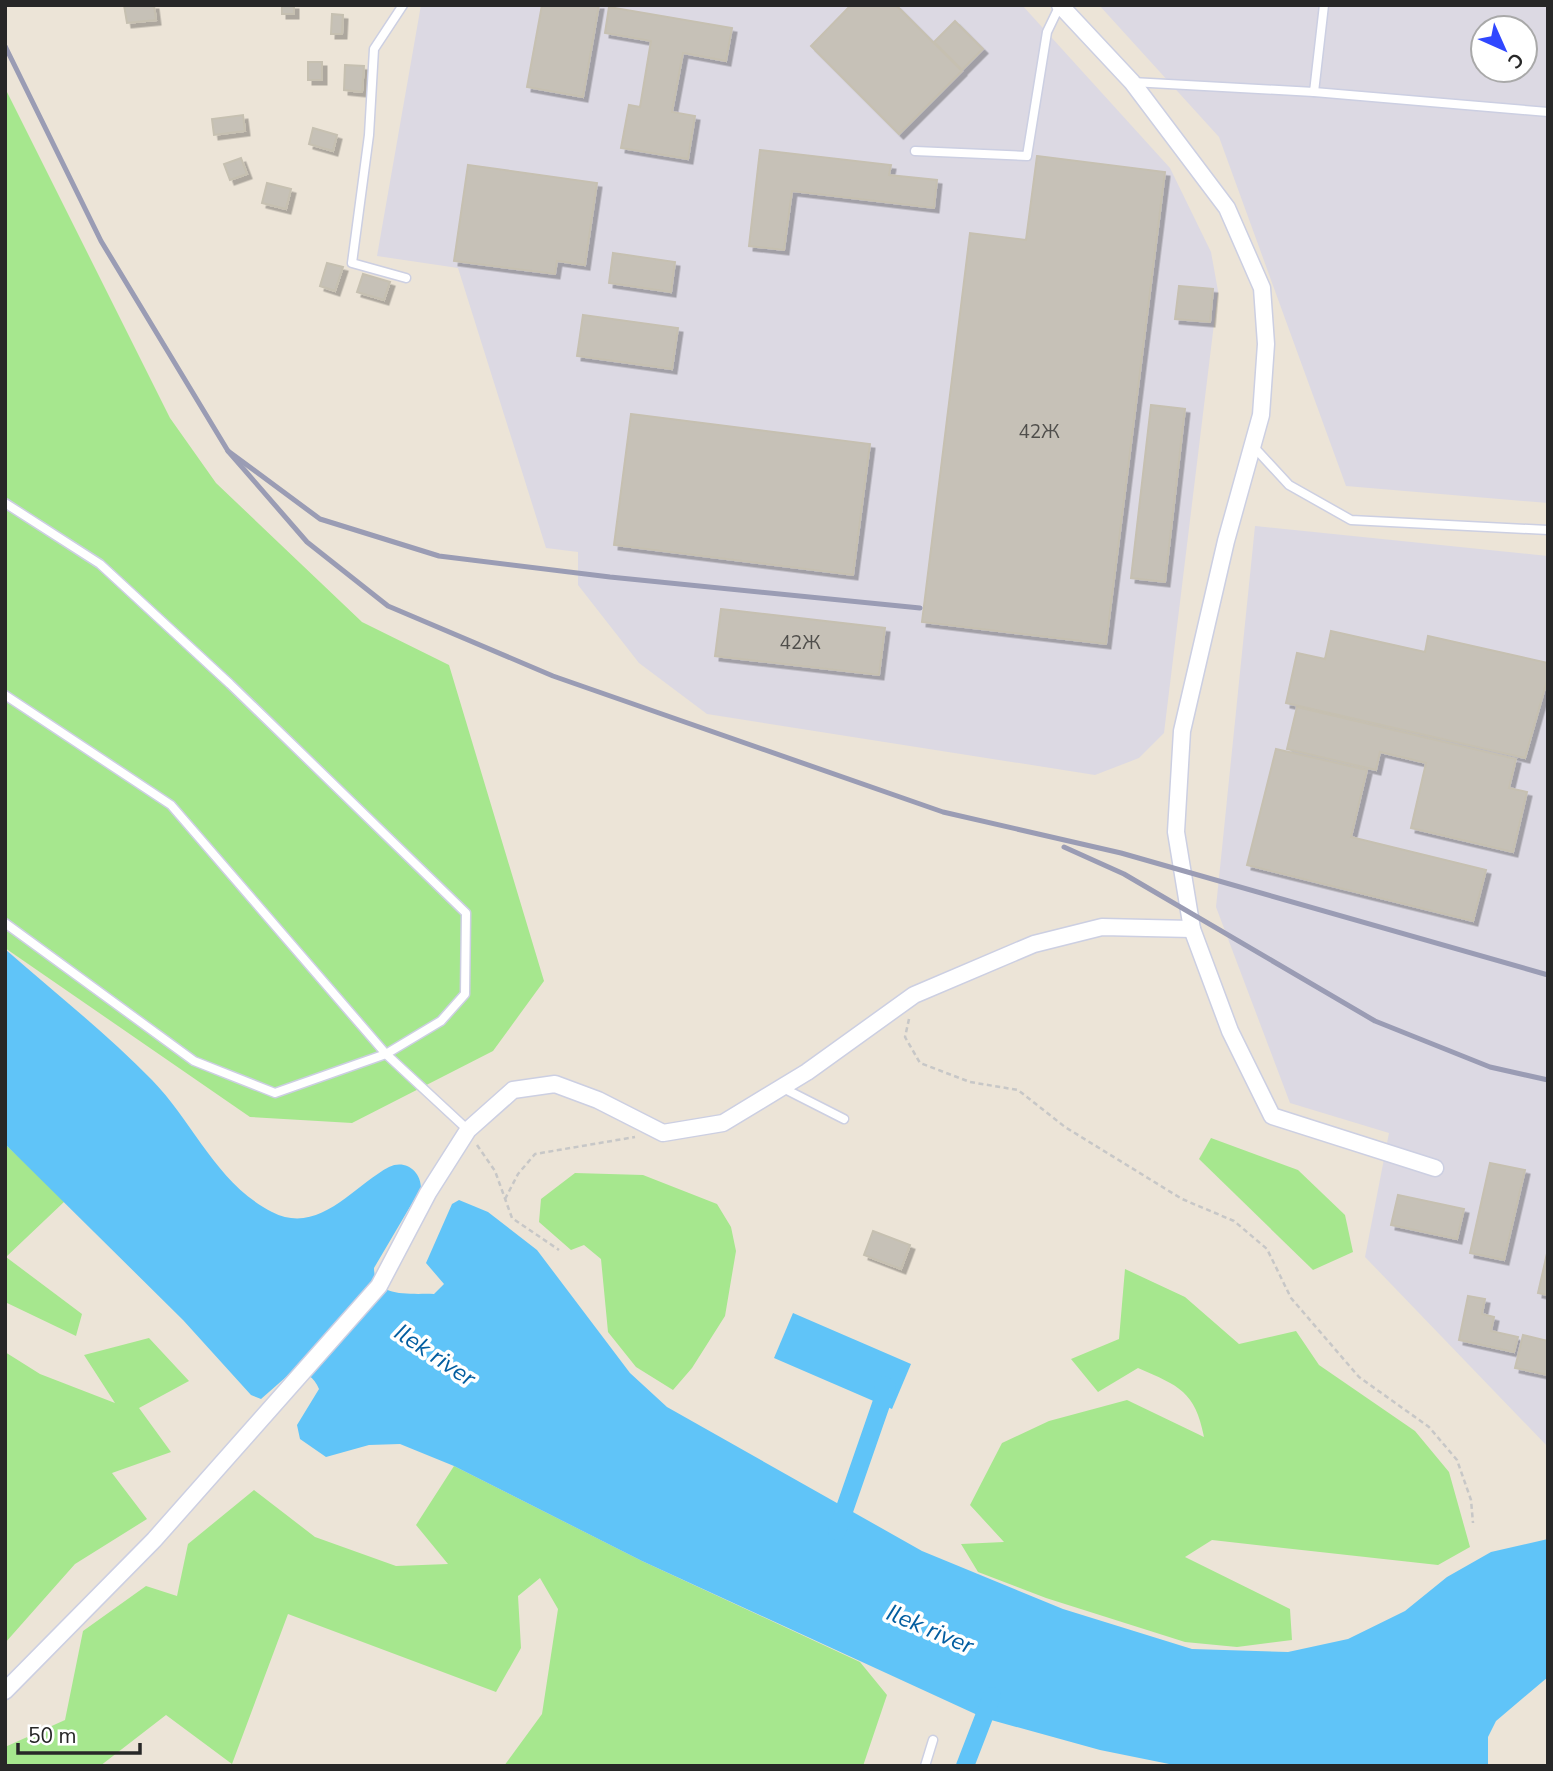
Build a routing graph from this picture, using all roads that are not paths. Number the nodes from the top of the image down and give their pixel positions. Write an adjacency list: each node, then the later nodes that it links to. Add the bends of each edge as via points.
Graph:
1 (403, 5): 8 (lane, via 374,49 369,135 352,263)
2 (1060, 5): 4 (street); 7 (lane, via 1047,32 1027,156)
3 (1324, 5): 5 (lane)
4 (1132, 82): 5 (lane); 9 (street, via 1227,208 1262,288 1266,344 1261,415)
5 (1314, 92): 6 (lane)
6 (1548, 112)
7 (915, 151)
8 (406, 278)
9 (1252, 446): 11 (lane, via 1289,485 1351,520); 14 (street, via 1182,731 1176,832)
10 (5, 503): 15 (lane, via 100,564 466,913 465,994 441,1021)
11 (1548, 530)
12 (5, 695): 15 (lane, via 171,804)
13 (5, 923): 15 (lane, via 194,1061 275,1093)
14 (1192, 929): 16 (street, via 1102,927 1034,944 914,995); 19 (street, via 1230,1031 1272,1116)
15 (386, 1054): 18 (lane)
16 (781, 1087): 17 (lane); 18 (street, via 723,1123 663,1133 555,1084 513,1090)
17 (844, 1119)
18 (468, 1130): 20 (street, via 379,1286 154,1540)
19 (1435, 1168)
20 (5, 1691)
21 (933, 1740): 22 (lane)
22 (925, 1766)

